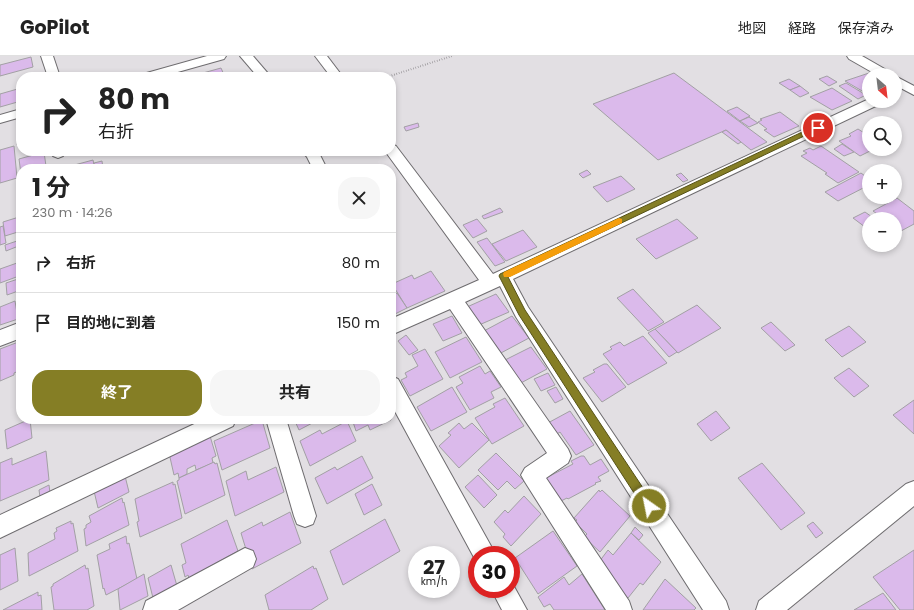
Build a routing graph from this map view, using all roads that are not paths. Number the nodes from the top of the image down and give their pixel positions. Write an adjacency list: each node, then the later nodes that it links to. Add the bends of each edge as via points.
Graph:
1 (47, 56): 7 (street)
2 (220, 56): 8 (street)
3 (246, 56): 9 (street)
4 (321, 56): 10 (street)
5 (853, 56): 6 (street)
6 (874, 68)
7 (52, 72)
8 (164, 72)
9 (260, 72)
10 (333, 72)
11 (862, 107): 15 (street)
12 (16, 114): 13 (street)
13 (0, 119)
14 (396, 156): 15 (street)
15 (496, 279): 16 (street); 32 (street, via 522,312)
16 (453, 299): 17 (street); 31 (street, via 561,456 532,475)
17 (396, 325)
18 (16, 332): 19 (street)
19 (0, 338)
20 (396, 394): 26 (street)
21 (216, 424): 25 (street)
22 (277, 424): 24 (street)
23 (914, 492): 33 (street)
24 (305, 516)
25 (0, 527)
26 (480, 546)
27 (245, 559): 29 (street)
28 (508, 598): 30 (street)
29 (155, 610)
30 (515, 610)
31 (620, 610)
32 (717, 610)
33 (768, 610)

